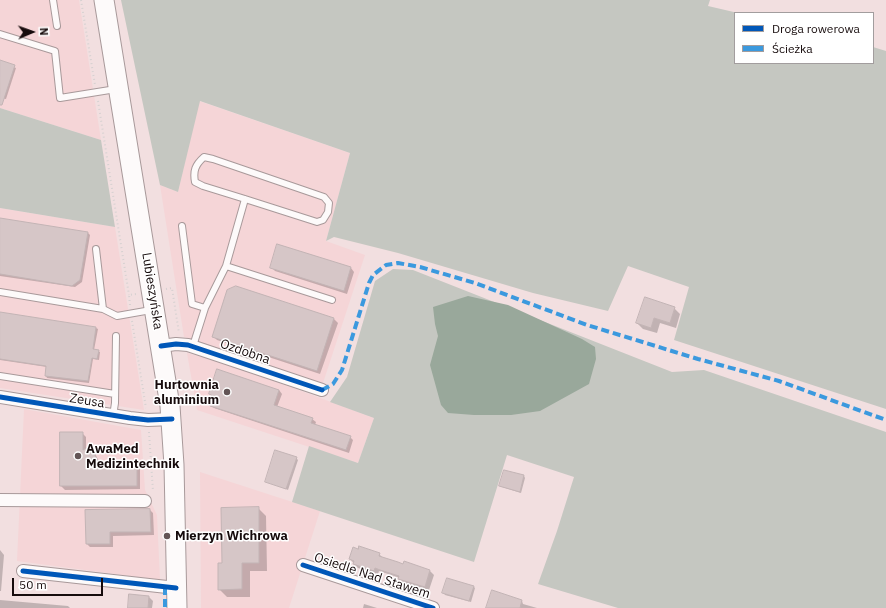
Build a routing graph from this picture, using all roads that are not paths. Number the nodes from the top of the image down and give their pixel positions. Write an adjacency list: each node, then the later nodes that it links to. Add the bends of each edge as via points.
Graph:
1 (53, 0): 3 (lane)
2 (104, 0): 5 (main road, Lubieszyńska)
3 (57, 26)
4 (0, 34): 5 (lane, via 55,51 60,98)
5 (118, 88): 14 (main road, Lubieszyńska)
6 (245, 199): 6 (lane, via 196,182 193,173 197,163 204,158 213,159 324,197 329,202 328,212 323,220 317,222); 9 (lane)
7 (182, 226): 13 (lane, via 192,304)
8 (96, 249): 12 (lane)
9 (226, 266): 11 (lane); 13 (lane)
10 (0, 292): 12 (lane)
11 (332, 300)
12 (103, 308): 14 (lane, via 116,316)
13 (205, 308): 17 (lane)
14 (155, 310): 16 (main road, Lubieszyńska)
15 (116, 336): 20 (lane)
16 (161, 346): 17 (street, Ozdobna); 23 (main road, Lubieszyńska)
17 (193, 346): 19 (street, Ozdobna)
18 (0, 376): 20 (lane)
19 (322, 390)
20 (115, 394): 22 (lane)
21 (0, 397): 22 (street, Zeusa)
22 (113, 416): 23 (street, Zeusa, via 145,420)
23 (172, 419): 28 (main road, Lubieszyńska)
24 (0, 500): 25 (street)
25 (145, 501)
26 (303, 566): 30 (street, Osiedle Nad Stawem)
27 (24, 571): 28 (street)
28 (176, 588): 29 (main road, Lubieszyńska)
29 (176, 608)
30 (433, 608)

